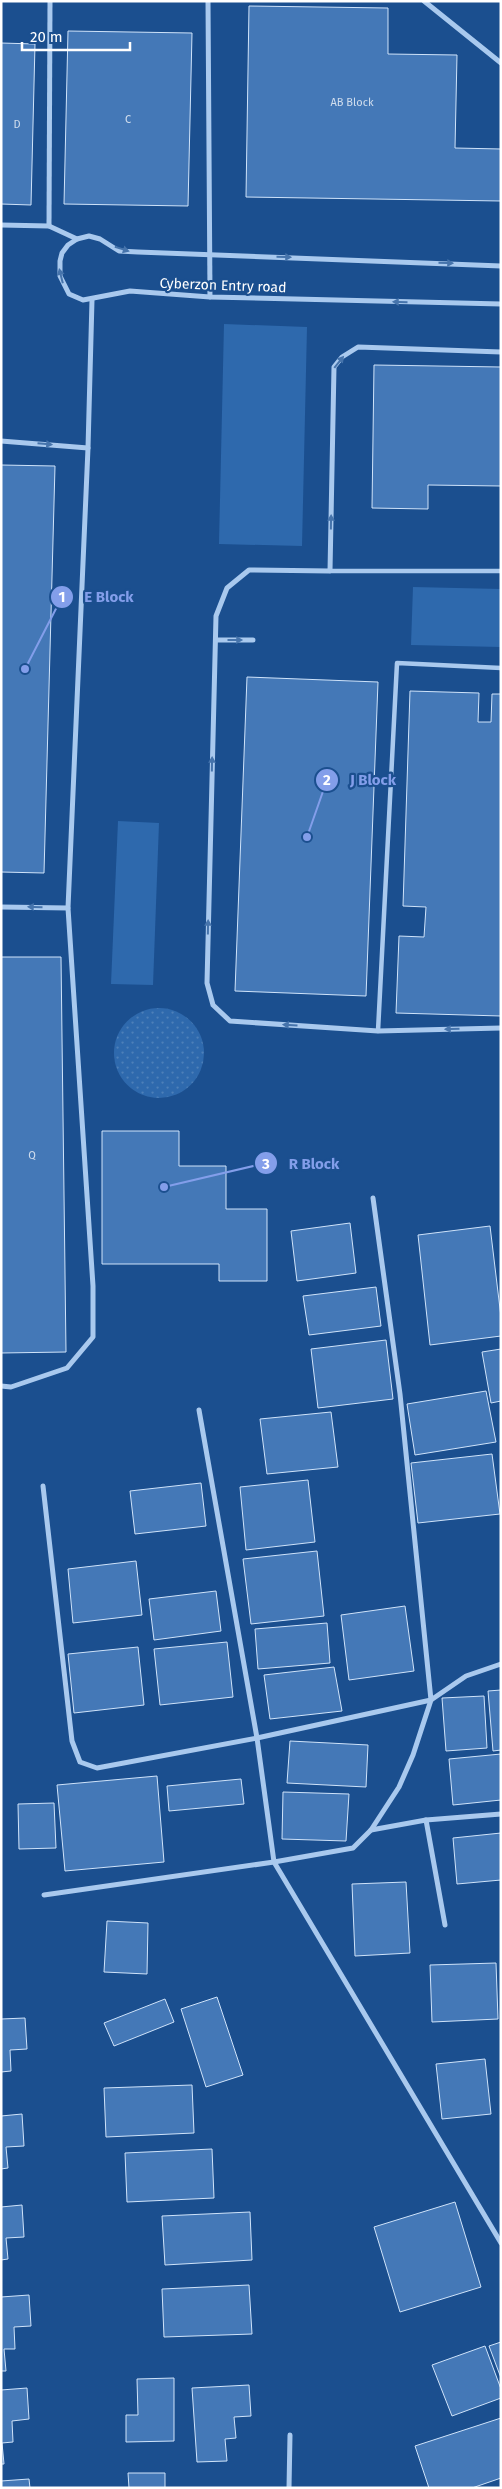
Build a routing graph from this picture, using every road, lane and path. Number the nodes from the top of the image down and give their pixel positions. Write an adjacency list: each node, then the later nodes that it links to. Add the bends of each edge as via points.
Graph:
1 (50, 1): 6 (street)
2 (208, 1): 8 (street)
3 (424, 1): 4 (street)
4 (501, 63)
5 (1, 225): 6 (street)
6 (49, 226): 7 (street)
7 (77, 239): 8 (street, one-way to 8, via 89,236 100,239 119,251); 11 (street, one-way to 7, via 69,294 60,276 62,253)
8 (210, 254): 9 (street, one-way to 9); 10 (street)
9 (501, 266)
10 (210, 297): 11 (street, Cyberzon Entry road, via 130,291); 12 (street, Cyberzon Entry road, one-way to 10)
11 (92, 300): 15 (street)
12 (501, 304)
13 (501, 352): 16 (street, one-way to 13, via 334,367 342,357 358,348)
14 (1, 441): 15 (street, one-way to 15)
15 (88, 448): 22 (street)
16 (330, 571): 17 (street); 18 (street, via 250,570 226,588 216,616)
17 (501, 571)
18 (216, 640): 19 (street, one-way to 19); 24 (street, one-way to 18, via 230,1021 213,1005 207,983)
19 (254, 640)
20 (501, 668): 24 (street, via 397,663)
21 (1, 907): 22 (street, one-way to 21)
22 (68, 908): 26 (street, via 93,1286 93,1337 67,1368 11,1387)
23 (501, 1028): 24 (street, one-way to 24)
24 (378, 1031)
25 (373, 1198): 30 (street, via 400,1394)
26 (1, 1386)
27 (199, 1410): 31 (street)
28 (43, 1486): 31 (street, via 72,1741 80,1762 97,1768)
29 (501, 1664): 30 (street, via 466,1676)
30 (431, 1700): 31 (street); 34 (street, via 399,1787)
31 (257, 1738): 35 (street)
32 (501, 1814): 33 (street)
33 (426, 1820): 34 (street); 37 (street)
34 (370, 1830): 35 (street, via 353,1848)
35 (274, 1862): 36 (street); 38 (street)
36 (44, 1894)
37 (445, 1925)
38 (501, 2243)
39 (290, 2436): 40 (street)
40 (289, 2488)

